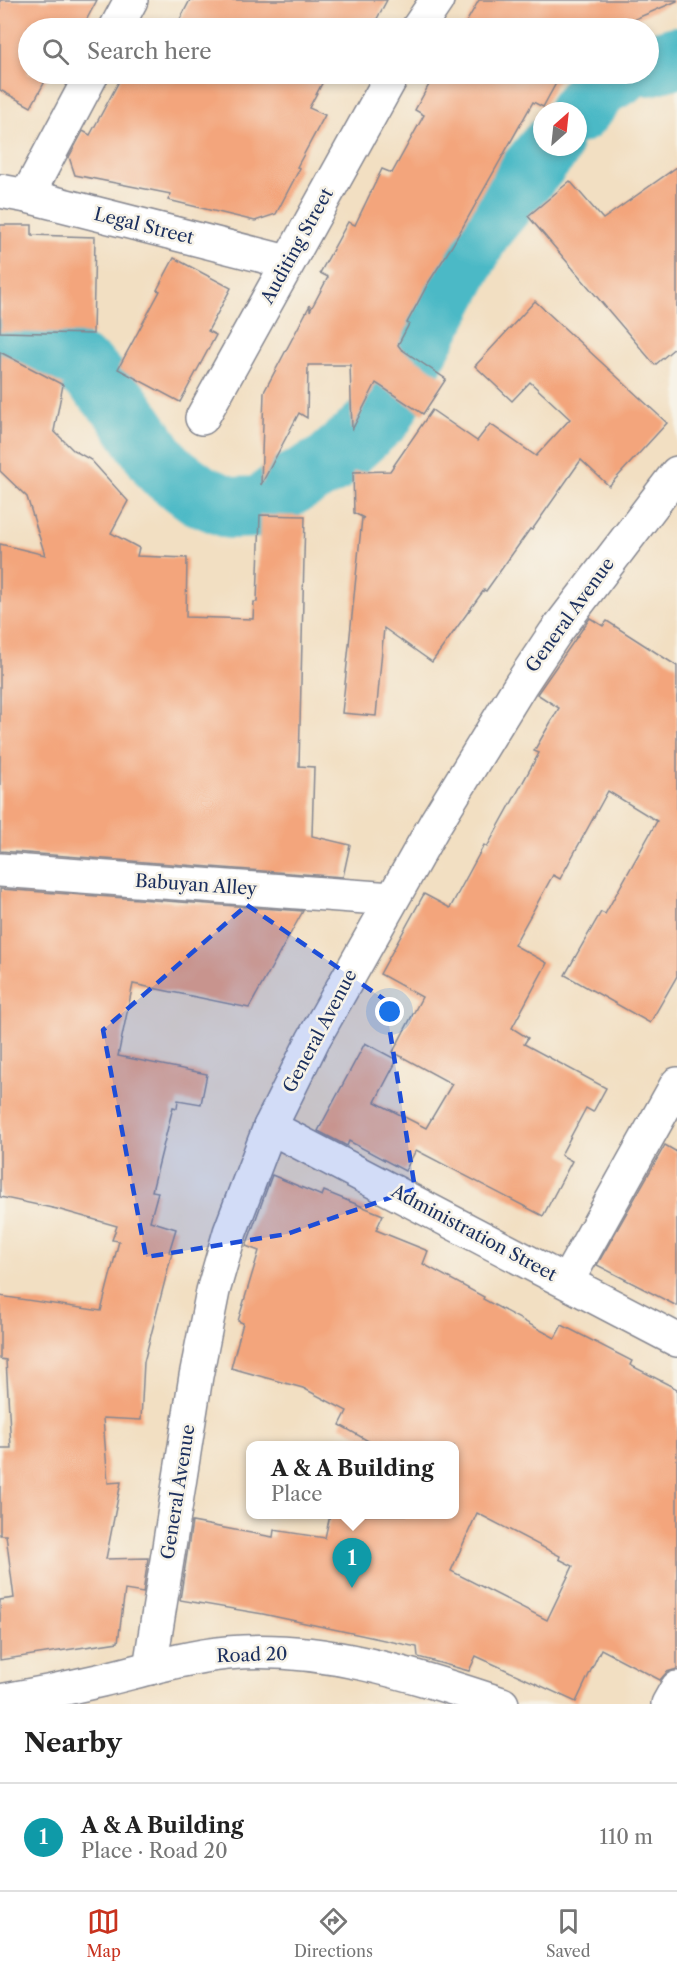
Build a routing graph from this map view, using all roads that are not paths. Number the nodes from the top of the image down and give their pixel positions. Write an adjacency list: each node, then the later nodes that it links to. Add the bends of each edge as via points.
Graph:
1 (131, 0): 3 (street)
2 (436, 0): 4 (street)
3 (121, 18)
4 (424, 18)
5 (85, 84): 7 (street)
6 (387, 84): 8 (street, Auditing Street)
7 (13, 193): 8 (street, Legal Street)
8 (287, 262): 9 (street, Auditing Street)
9 (202, 418)
10 (677, 473): 12 (street, General Avenue, via 555,633)
11 (0, 870): 12 (street, Babuyan Alley)
12 (392, 899): 14 (street, General Avenue, via 313,1040)
13 (677, 1084): 15 (street)
14 (270, 1127): 15 (street, Administration Street); 17 (street, General Avenue, via 230,1232 213,1291)
15 (567, 1281): 16 (street, Administration Street)
16 (677, 1340)
17 (150, 1668): 19 (street, Road 20); 20 (street, Road 20, via 226,1653 315,1655 390,1670)
18 (677, 1688): 21 (street)
19 (0, 1701)
20 (502, 1704)
21 (668, 1704)

